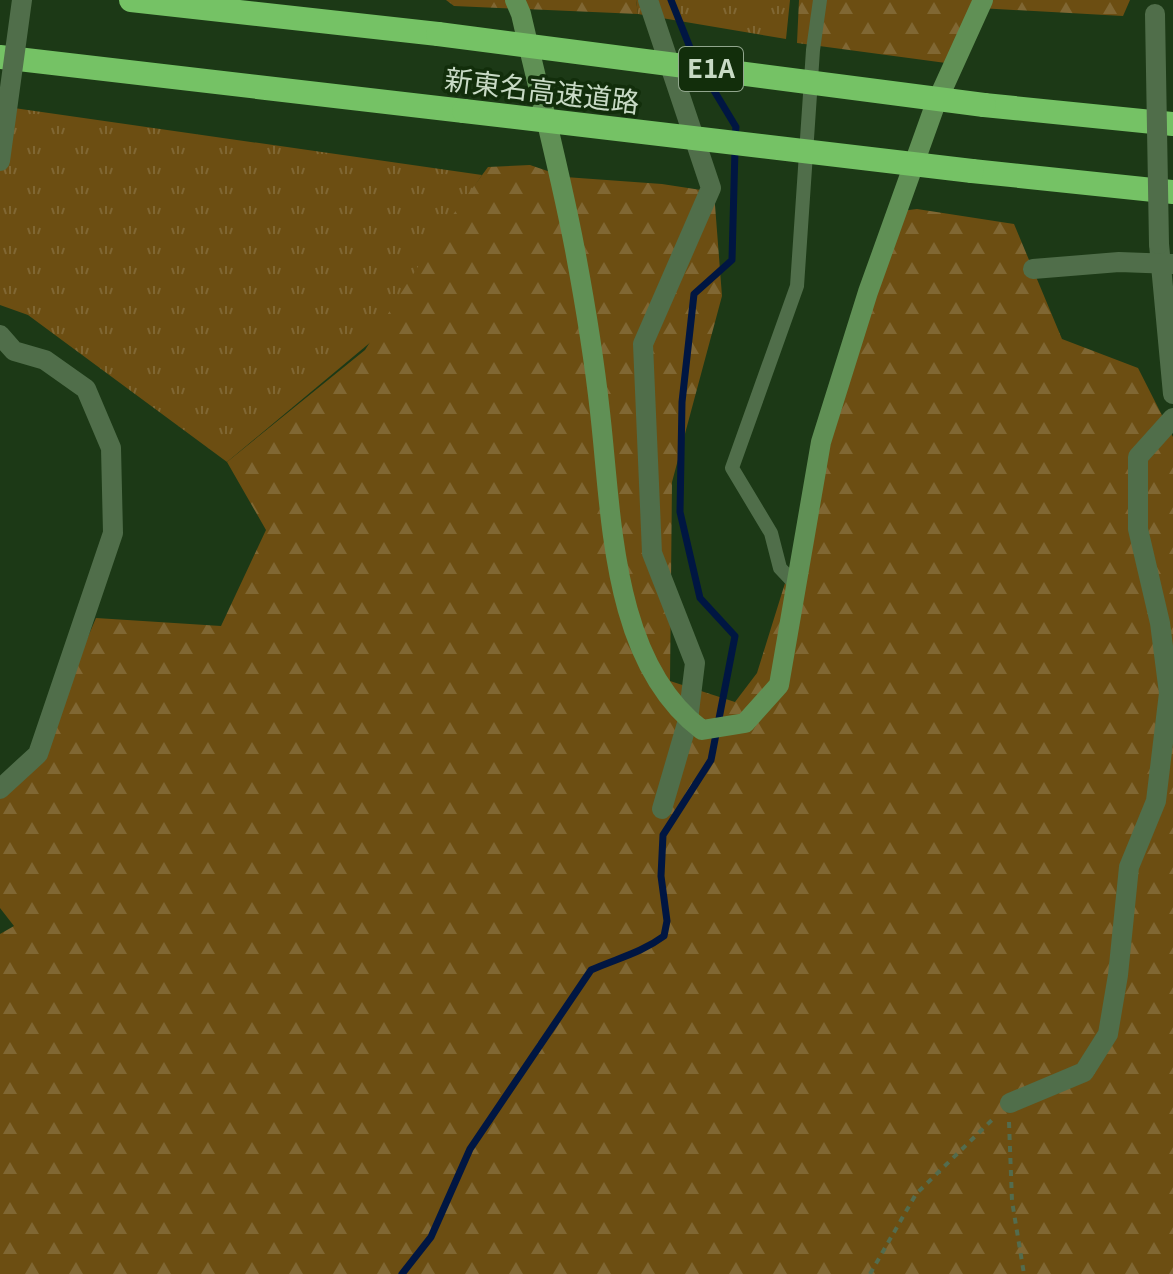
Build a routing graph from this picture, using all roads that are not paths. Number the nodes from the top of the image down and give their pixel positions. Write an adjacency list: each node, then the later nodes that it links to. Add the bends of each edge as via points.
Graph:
1 (22, 0): 10 (street, bridge)
2 (131, 0): 9 (highway, 新東名高速道路 / E1A, bridge)
3 (515, 0): 18 (street, via 575,249 620,584 645,656 669,698)
4 (648, 0): 18 (street, via 711,188 643,344 652,553 695,663)
5 (820, 0): 17 (lane, via 797,286 732,468 771,533 780,568)
6 (983, 0): 17 (street, via 934,108 868,292 821,442)
7 (1156, 7): 12 (street, bridge)
8 (0, 57): 11 (highway, 新東名高速道路, bridge)
9 (1173, 124)
10 (0, 161)
11 (1173, 192)
12 (1164, 257): 13 (street); 15 (street)
13 (1033, 269)
14 (0, 335): 19 (street, via 14,351 45,360 86,389 111,448 113,533 38,754)
15 (1173, 394)
16 (1173, 418): 21 (street, via 1138,457 1138,529 1160,623 1169,693 1156,801 1129,867 1108,1034 1084,1072)
17 (797, 586): 18 (street, via 779,685 745,723)
18 (695, 725): 20 (street)
19 (0, 789)
20 (662, 809)
21 (1010, 1103)

